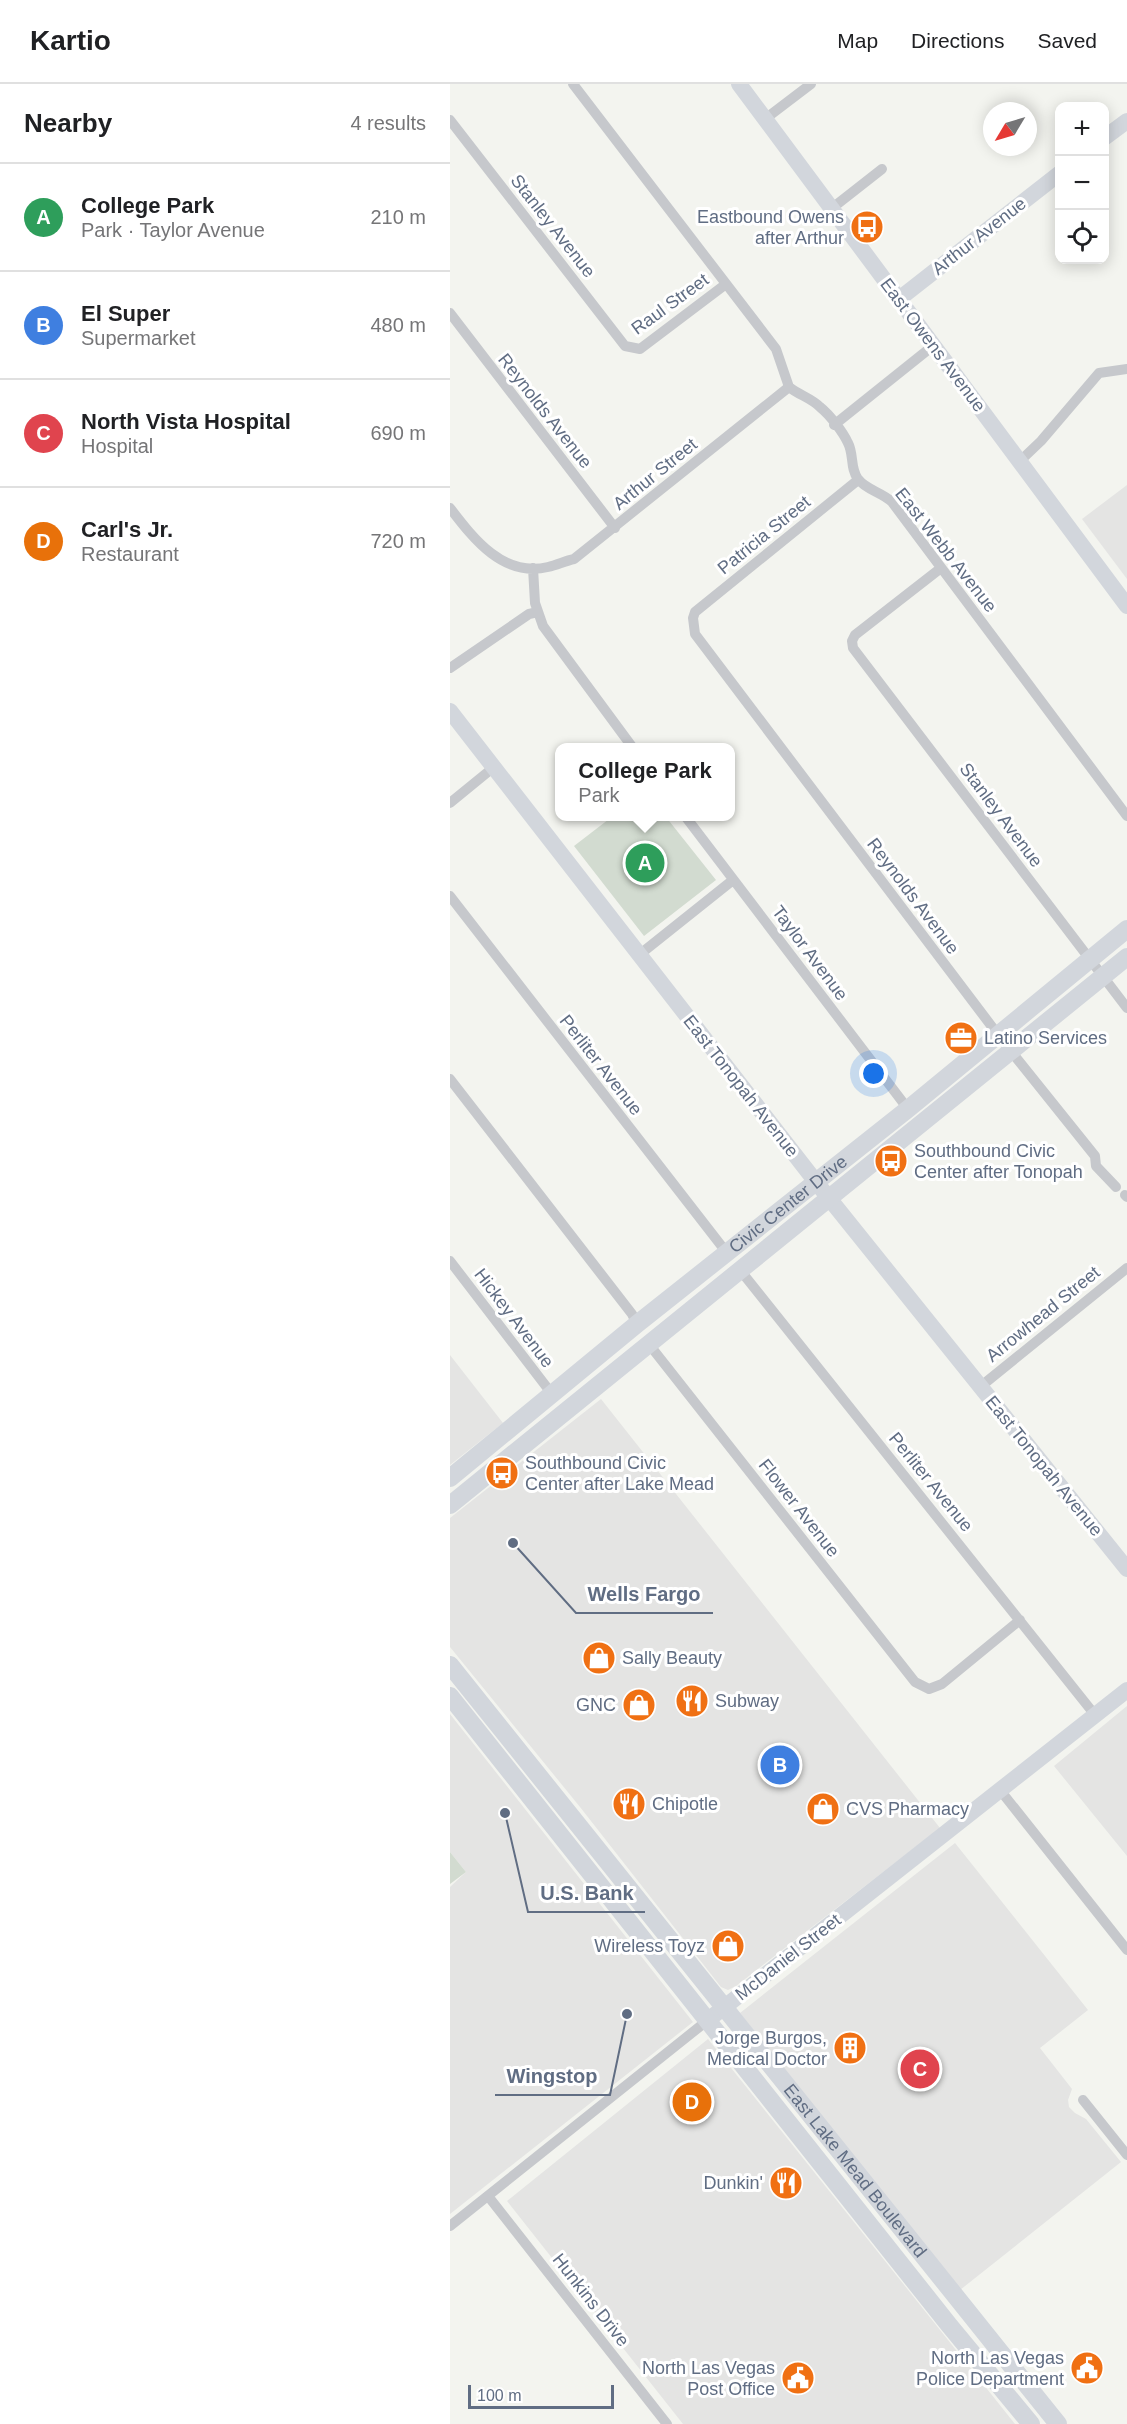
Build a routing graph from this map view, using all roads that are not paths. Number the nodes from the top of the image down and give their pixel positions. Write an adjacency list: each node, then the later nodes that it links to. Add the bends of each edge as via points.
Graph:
1 (573, 84): 11 (street)
2 (739, 84): 4 (street, East Owens Avenue)
3 (811, 84): 4 (street)
4 (765, 119): 10 (street, East Owens Avenue)
5 (450, 120): 15 (street, Stanley Avenue, via 625,346)
6 (1127, 121): 7 (street)
7 (1109, 134)
8 (882, 169): 10 (street)
9 (1055, 176): 12 (street, Arthur Avenue)
10 (831, 209): 12 (street, East Owens Avenue)
11 (726, 284): 15 (street, Raul Street, via 640,349); 17 (street, via 777,349)
12 (899, 299): 14 (street, East Owens Avenue)
13 (450, 313): 22 (street, Reynolds Avenue)
14 (934, 345): 18 (street); 19 (street, East Owens Avenue)
15 (632, 348)
16 (1127, 369): 19 (street, via 1098,373)
17 (789, 387): 18 (street, via 821,407); 22 (street, Arthur Street)
18 (834, 425): 20 (street, via 848,442)
19 (1020, 461): 25 (street, East Owens Avenue)
20 (858, 480): 24 (street, East Webb Avenue, via 892,502); 27 (street, Patricia Street, via 695,612)
21 (450, 508): 23 (street, via 489,553 517,566)
22 (615, 528): 23 (street, Arthur Street, via 574,559)
23 (533, 568): 26 (street)
24 (941, 568): 33 (street, East Webb Avenue); 40 (street, Stanley Avenue, via 855,635 853,648)
25 (1127, 606)
26 (538, 612): 28 (street, via 529,614); 30 (street, via 562,654)
27 (693, 618): 43 (street, Reynolds Avenue, via 695,634)
28 (450, 668)
29 (450, 711): 31 (street, East Tonopah Avenue)
30 (630, 743)
31 (494, 767): 32 (street); 38 (street, East Tonopah Avenue)
32 (450, 803)
33 (1127, 816)
34 (689, 821): 35 (street, Taylor Avenue)
35 (733, 880): 38 (street); 46 (street, Taylor Avenue)
36 (450, 896): 50 (street, Perliter Avenue)
37 (1127, 929): 40 (main road, Civic Center Drive)
38 (639, 955): 47 (street, East Tonopah Avenue)
39 (1127, 957): 41 (main road, Civic Center Drive)
40 (1090, 960): 41 (street, Stanley Avenue); 43 (main road, Civic Center Drive)
41 (1103, 977): 42 (street, Stanley Avenue); 44 (main road, Civic Center Drive)
42 (1127, 1008)
43 (998, 1034): 44 (street, Reynolds Avenue); 46 (main road, Civic Center Drive)
44 (1011, 1051): 48 (street, Reynolds Avenue); 49 (main road, Civic Center Drive)
45 (450, 1079): 55 (street)
46 (908, 1109): 47 (main road, Civic Center Drive)
47 (816, 1182): 49 (street, East Tonopah Avenue); 50 (main road, Civic Center Drive)
48 (1116, 1187)
49 (829, 1198): 53 (main road, Civic Center Drive); 58 (street, East Tonopah Avenue)
50 (727, 1253): 54 (main road, Civic Center Drive)
51 (450, 1261): 59 (street, Hickey Avenue)
52 (1127, 1268): 58 (street, Arrowhead Street)
53 (740, 1270): 56 (main road, Civic Center Drive); 63 (street, Perliter Avenue)
54 (686, 1286): 55 (main road, Civic Center Drive); 56 (main road, via 677,1303 653,1326)
55 (637, 1324): 57 (main road, via 635,1343); 59 (main road, Civic Center Drive)
56 (648, 1343): 57 (main road, Civic Center Drive); 63 (street, Flower Avenue, via 915,1682 929,1689 942,1684)
57 (604, 1379): 61 (main road, Civic Center Drive)
58 (980, 1387): 62 (street, East Tonopah Avenue)
59 (552, 1394): 60 (main road, Civic Center Drive)
60 (450, 1478)
61 (450, 1506)
62 (1127, 1569)
63 (1020, 1620): 67 (street, Perliter Avenue)
64 (450, 1665): 69 (main road, East Lake Mead Boulevard)
65 (1127, 1690): 67 (street, McDaniel Street)
66 (450, 1696): 70 (main road, East Lake Mead Boulevard)
67 (1095, 1715): 68 (street, McDaniel Street)
68 (1000, 1790): 71 (street); 72 (street, McDaniel Street)
69 (562, 1805): 70 (main road); 72 (main road, East Lake Mead Boulevard)
70 (547, 1817): 73 (main road, East Lake Mead Boulevard)
71 (1127, 1950)
72 (724, 2007): 73 (street, McDaniel Street); 75 (main road, East Lake Mead Boulevard)
73 (708, 2020): 77 (main road, East Lake Mead Boulevard); 78 (street, McDaniel Street)
74 (1083, 2100): 76 (street)
75 (822, 2130): 77 (main road); 80 (main road, East Lake Mead Boulevard)
76 (1127, 2155)
77 (828, 2172): 81 (main road, East Lake Mead Boulevard)
78 (488, 2196): 79 (street, McDaniel Street); 82 (street, Hunkins Drive)
79 (450, 2226)
80 (996, 2348): 81 (main road); 84 (main road, East Lake Mead Boulevard)
81 (992, 2376): 83 (main road, East Lake Mead Boulevard)
82 (667, 2424)
83 (1031, 2424)
84 (1058, 2424)

